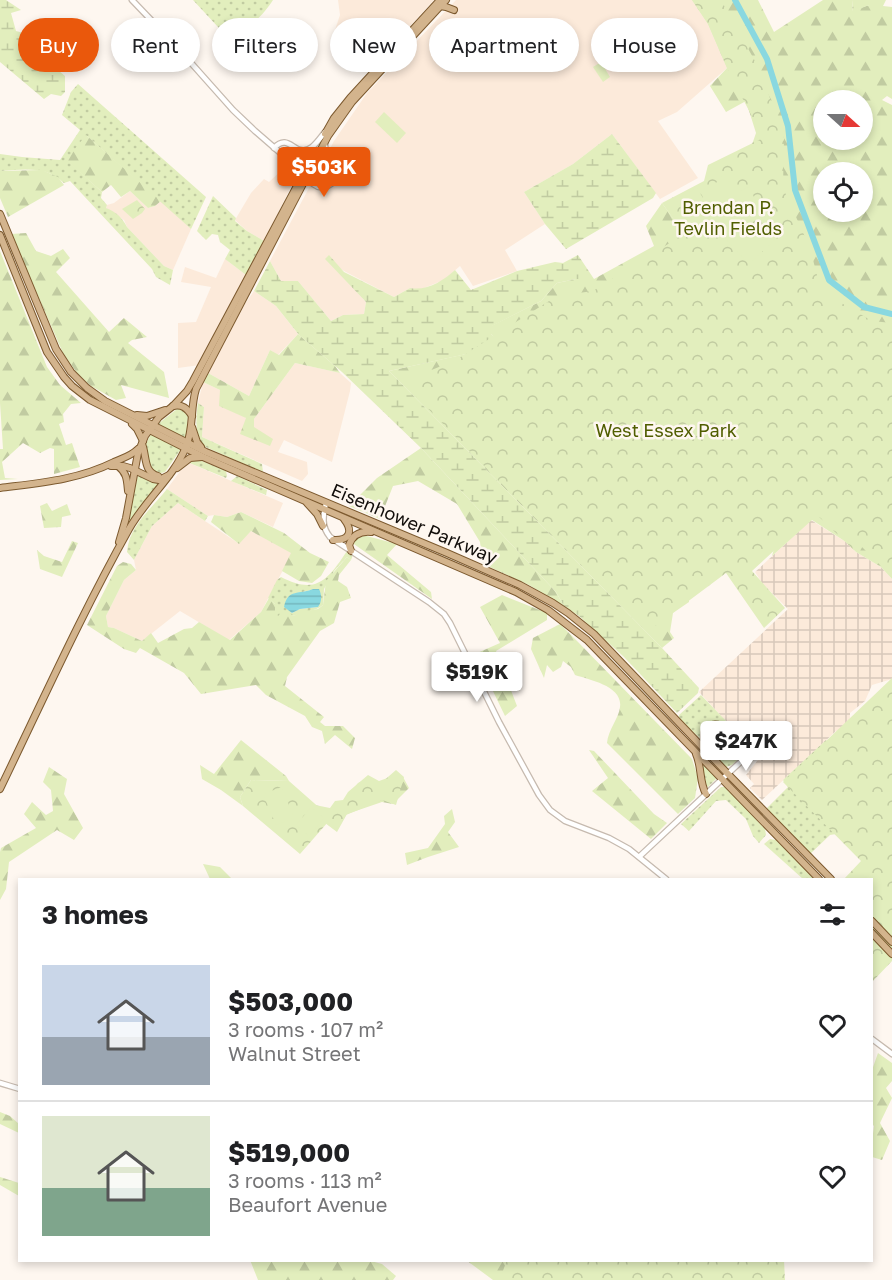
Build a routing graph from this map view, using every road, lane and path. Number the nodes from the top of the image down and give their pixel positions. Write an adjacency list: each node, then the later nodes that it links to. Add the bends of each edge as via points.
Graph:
1 (132, 0): 6 (street, via 233,110)
2 (448, 0): 3 (main road); 3 (main road, via 454,10)
3 (440, 3): 4 (main road, via 350,98); 5 (main road, via 352,102)
4 (330, 125): 6 (street, via 310,149 300,150 283,141); 8 (main road)
5 (325, 141): 7 (street); 8 (main road)
6 (274, 148): 8 (street)
7 (332, 158): 8 (street, via 320,158); 8 (street, via 344,170 334,183 325,187 315,185)
8 (307, 173): 11 (main road, via 193,381); 13 (main road, via 203,374 194,394)
9 (0, 214): 12 (main road, Eisenhower Parkway, via 64,363 87,388)
10 (0, 235): 12 (main road, Eisenhower Parkway, via 56,367 81,394)
11 (172, 407): 12 (main road, via 147,416); 13 (main road, via 186,408); 15 (main road)
12 (128, 416): 15 (main road, Eisenhower Parkway); 16 (main road)
13 (192, 416): 14 (main road)
14 (192, 424): 17 (main road); 18 (main road)
15 (151, 427): 16 (main road); 17 (main road, Eisenhower Parkway)
16 (142, 444): 19 (main road, via 130,456); 21 (main road); 23 (main road, via 148,470)
17 (186, 446): 18 (main road, Eisenhower Parkway); 22 (main road)
18 (204, 454): 22 (main road, via 190,458); 26 (main road, Eisenhower Parkway); 27 (main road, Eisenhower Parkway)
19 (107, 466): 20 (main road); 24 (main road, via 54,482)
20 (117, 466): 21 (main road); 25 (main road, via 127,476)
21 (135, 470): 23 (main road, via 153,479); 25 (main road)
22 (172, 472): 23 (main road); 33 (main road, via 134,520)
23 (162, 478)
24 (0, 488)
25 (129, 498): 33 (main road)
26 (304, 501): 27 (main road, Eisenhower Parkway); 29 (main road)
27 (326, 506): 28 (main road, Eisenhower Parkway); 29 (street); 36 (main road, Eisenhower Parkway, via 520,585 553,603 594,634)
28 (344, 518): 30 (main road, Eisenhower Parkway); 31 (main road, via 348,535 346,539)
29 (323, 526): 31 (street)
30 (379, 533): 32 (main road, via 357,534 350,542); 34 (main road, Eisenhower Parkway, via 516,592 562,619)
31 (333, 540): 32 (street)
32 (351, 551): 40 (street, via 445,616 550,810)
33 (115, 554): 38 (main road)
34 (693, 749): 37 (main road, Eisenhower Parkway); 39 (main road)
35 (750, 753): 36 (main road, via 726,728 715,724 704,732); 37 (street)
36 (709, 754): 37 (main road, Eisenhower Parkway)
37 (725, 777): 39 (street); 42 (main road, Eisenhower Parkway); 43 (main road, Eisenhower Parkway)
38 (0, 789)
39 (706, 794): 40 (street)
40 (640, 856): 41 (street)
41 (665, 878)
42 (818, 878)
43 (830, 878)
44 (873, 922): 46 (main road)
45 (873, 934): 47 (main road)
46 (892, 942)
47 (892, 954)
48 (873, 1041): 49 (street)
49 (892, 1054)
50 (0, 1083): 51 (street)
51 (18, 1088)

